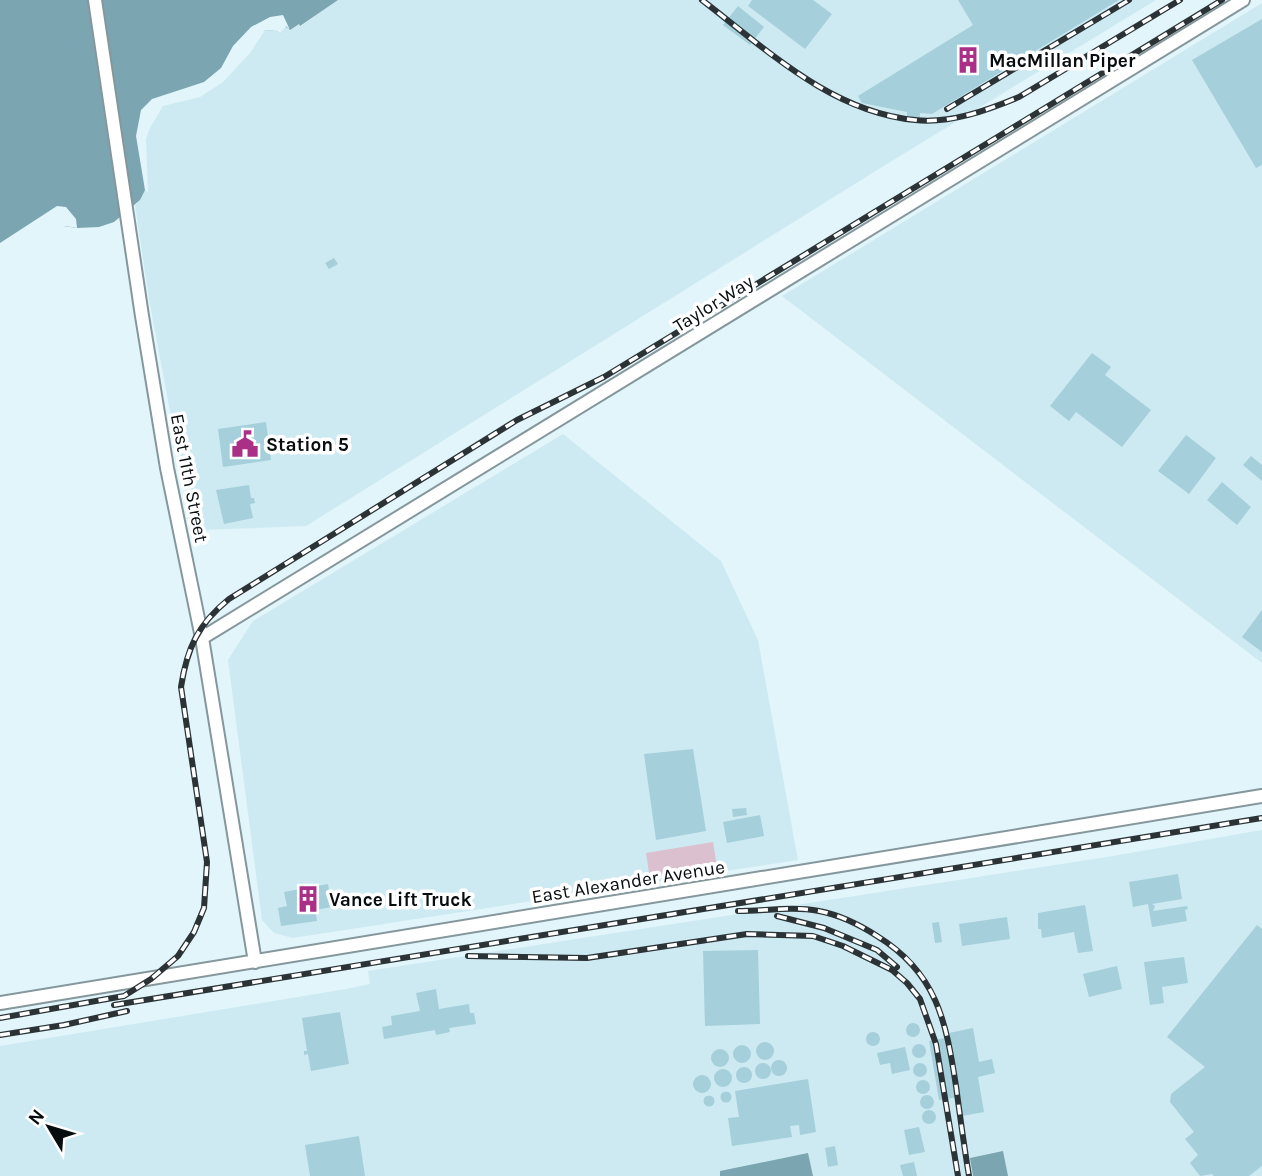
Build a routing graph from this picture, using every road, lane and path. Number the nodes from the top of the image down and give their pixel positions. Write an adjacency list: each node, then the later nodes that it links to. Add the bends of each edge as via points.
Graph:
1 (95, 0): 3 (street, East 11th Street, via 167,468)
2 (1243, 0): 3 (street, Taylor Way)
3 (202, 638): 5 (street, East 11th Street)
4 (1262, 796): 5 (street, East Alexander Avenue)
5 (255, 962): 6 (street, East Alexander Avenue)
6 (0, 1003)

